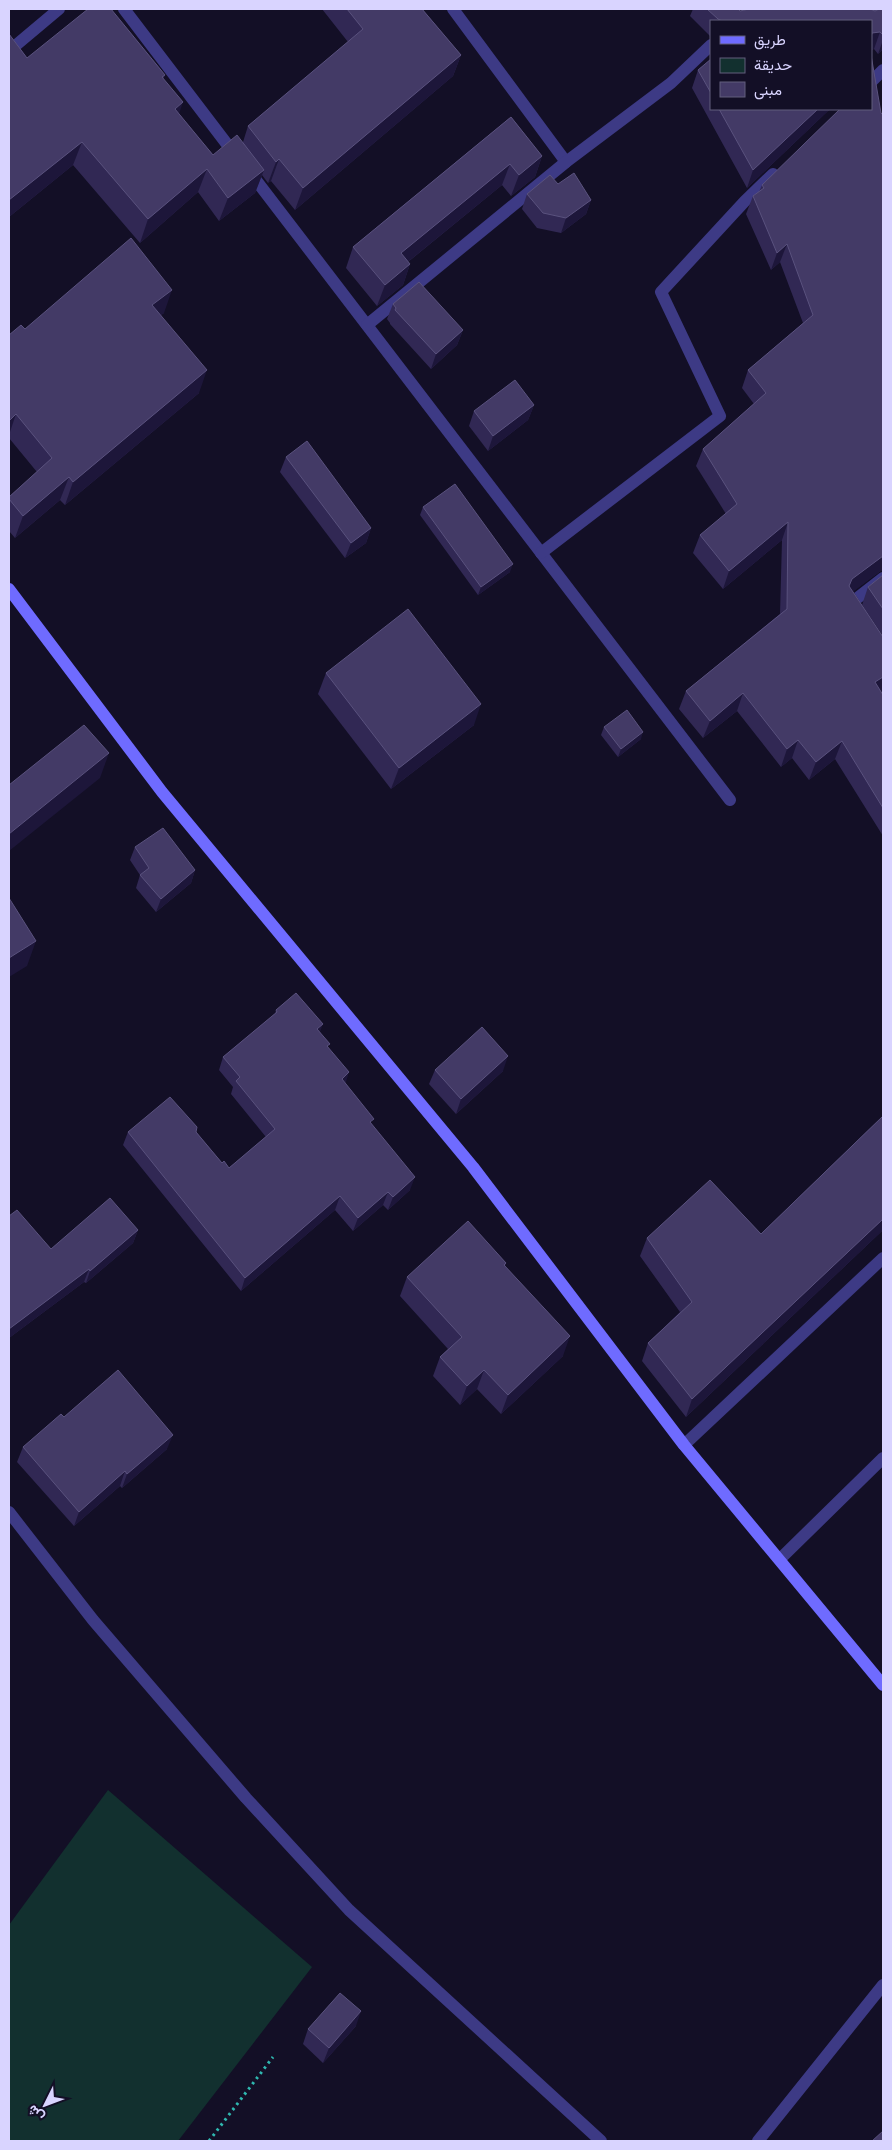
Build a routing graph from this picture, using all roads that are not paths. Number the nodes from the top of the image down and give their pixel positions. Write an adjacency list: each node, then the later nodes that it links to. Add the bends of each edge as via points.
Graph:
1 (59, 9): 5 (street)
2 (124, 9): 11 (street)
3 (453, 9): 9 (street)
4 (710, 46): 9 (street, via 671,84)
5 (9, 51)
6 (883, 70): 7 (street)
7 (872, 81): 8 (street)
8 (876, 96)
9 (566, 162): 11 (street)
10 (780, 168): 12 (street, via 661,292 720,416)
11 (366, 325): 12 (street)
12 (541, 553): 16 (street)
13 (883, 578): 15 (street, via 852,603)
14 (9, 589): 18 (street, via 162,792 473,1167)
15 (862, 619)
16 (730, 800)
17 (883, 1258): 18 (street)
18 (684, 1445): 21 (street)
19 (883, 1458): 21 (street)
20 (9, 1512): 24 (street, via 93,1620 246,1798 349,1910)
21 (780, 1559): 22 (street)
22 (883, 1685)
23 (883, 1985): 25 (street)
24 (601, 2141)
25 (758, 2141)

